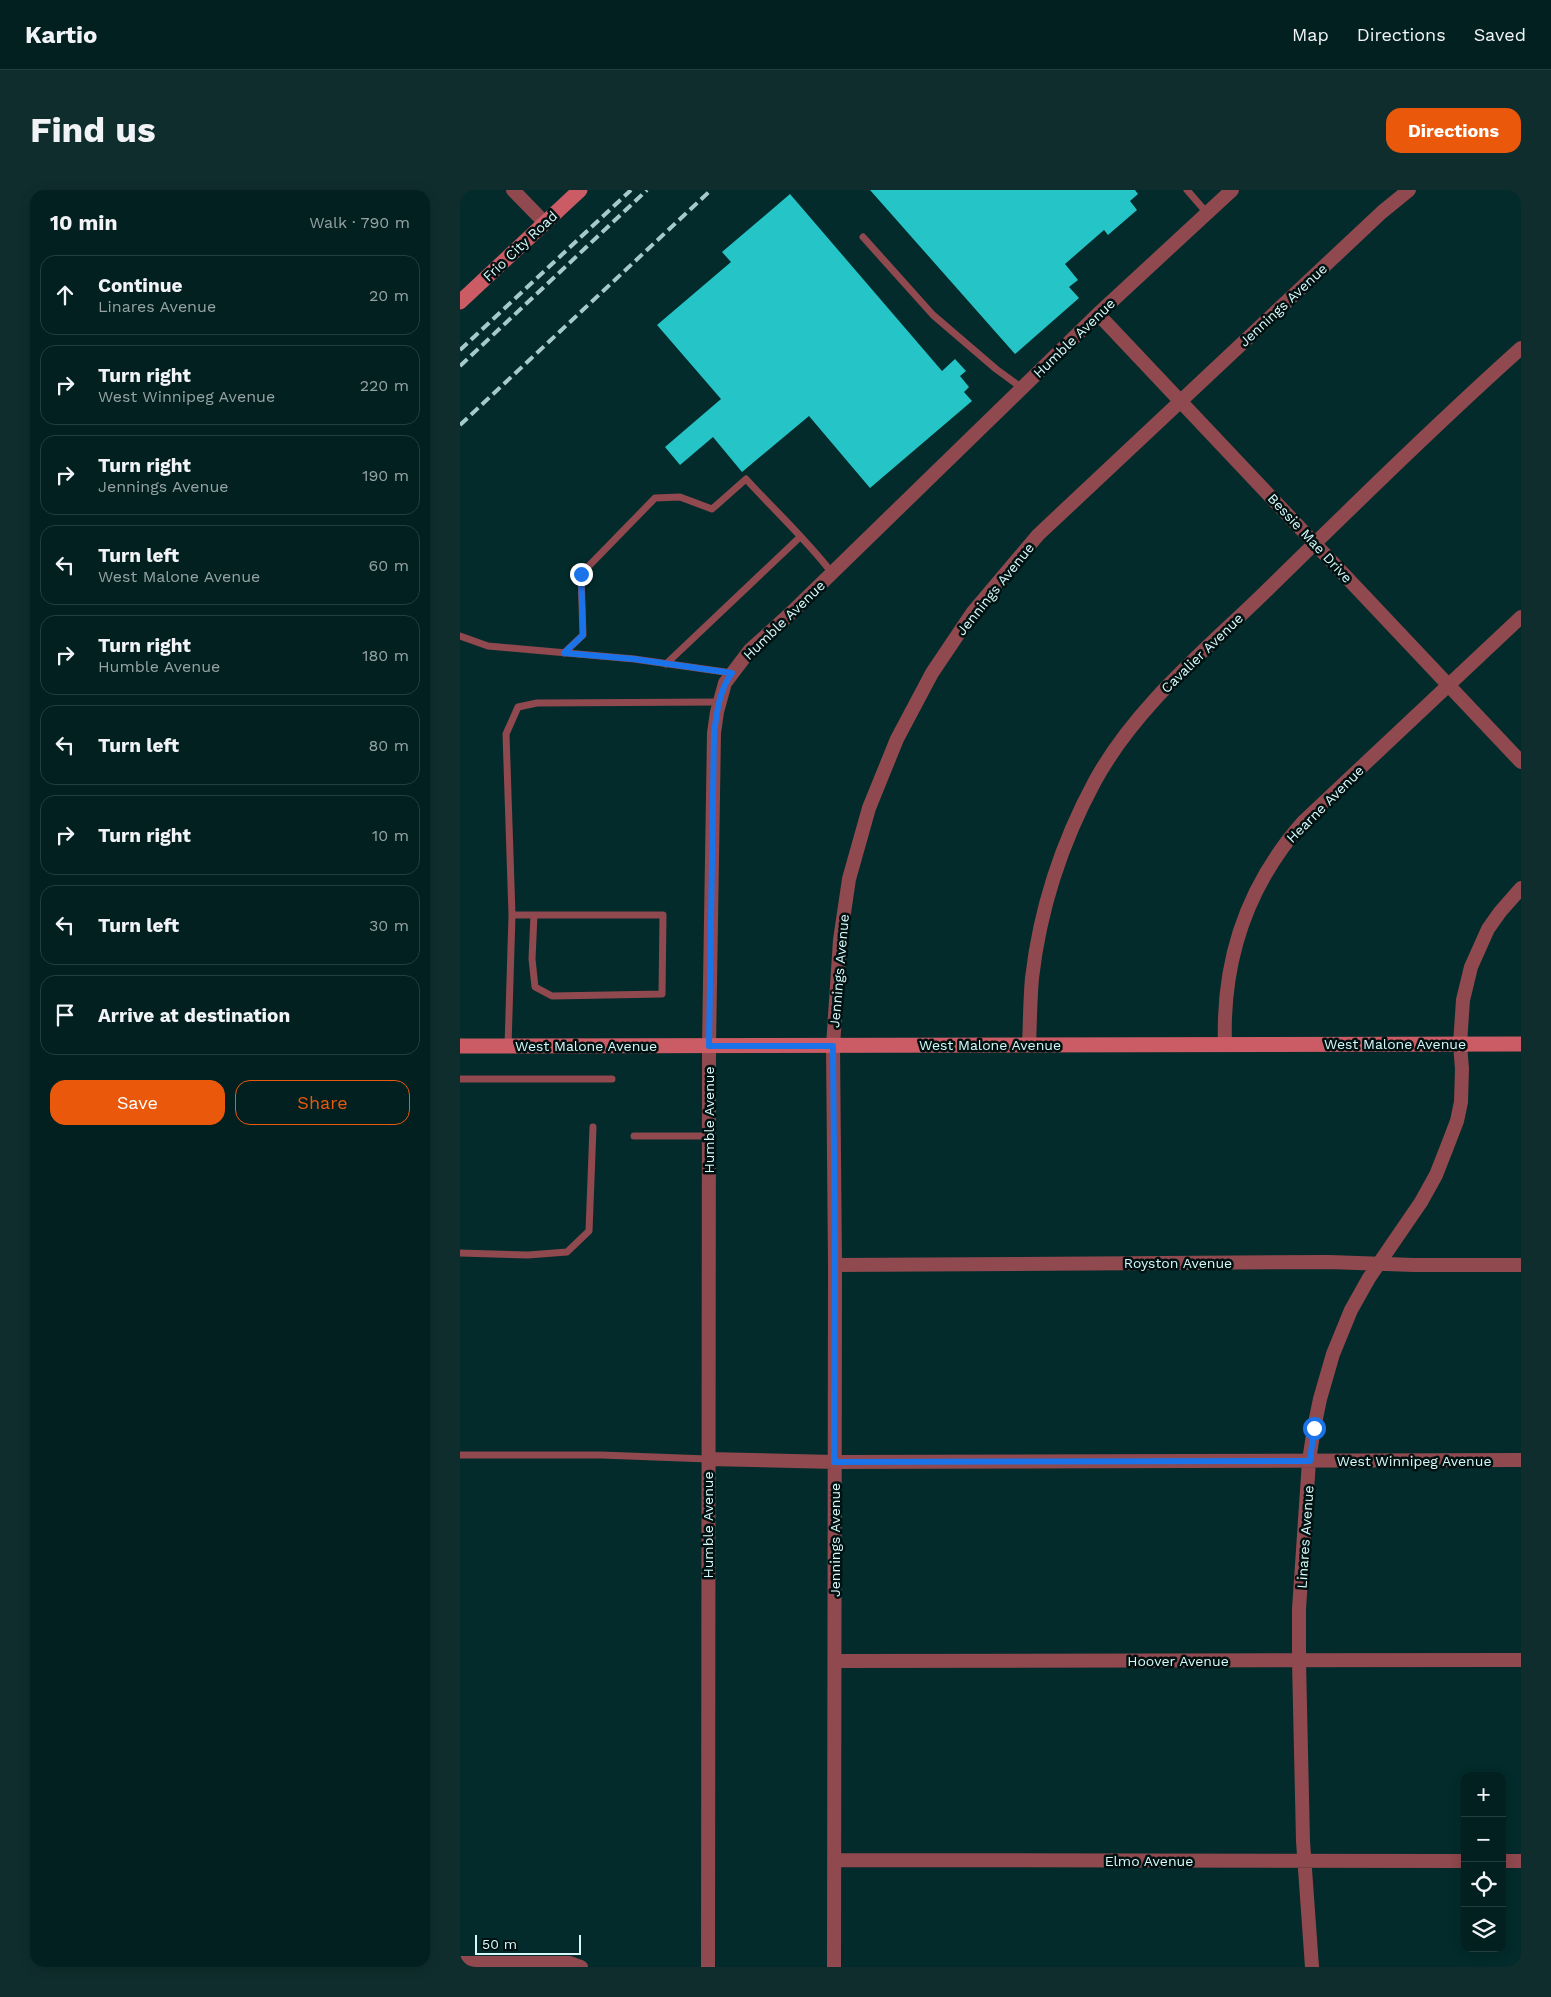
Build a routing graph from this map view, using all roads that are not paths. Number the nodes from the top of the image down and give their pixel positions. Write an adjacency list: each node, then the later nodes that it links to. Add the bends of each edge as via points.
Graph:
1 (513, 190): 7 (street)
2 (580, 190): 7 (street, Frio City Road)
3 (1187, 190): 6 (lane)
4 (1232, 190): 6 (street, Humble Avenue)
5 (1410, 190): 13 (street, Jennings Avenue)
6 (1208, 213): 10 (street, Humble Avenue)
7 (545, 223): 9 (street, Frio City Road)
8 (863, 237): 12 (lane, via 933,315)
9 (460, 302)
10 (1098, 314): 12 (street, Humble Avenue); 13 (street, Bessie Mae Drive)
11 (1521, 348): 15 (street, Cavalier Avenue)
12 (1022, 388): 16 (street, Humble Avenue)
13 (1181, 401): 15 (street, Bessie Mae Drive); 35 (street, Jennings Avenue, via 1038,535 973,612 932,673 897,739 869,808 849,879 840,940)
14 (800, 536): 16 (lane); 19 (lane, via 746,479 712,509 680,497 655,498 581,574 583,635); 20 (lane)
15 (1315, 543): 22 (street, Bessie Mae Drive); 31 (street, Cavalier Avenue, via 1154,700 1117,746 1095,782 1053,880 1040,929 1032,980)
16 (832, 573): 21 (street, Humble Avenue, via 750,650)
17 (1521, 617): 22 (street, Hearne Avenue)
18 (460, 636): 19 (lane, via 488,646)
19 (564, 653): 20 (lane)
20 (666, 664): 21 (lane)
21 (732, 673): 23 (street, Humble Avenue, via 724,683)
22 (1448, 686): 24 (street, Bessie Mae Drive); 28 (street, Hearne Avenue, via 1304,821 1267,870 1255,892 1233,952 1224,1022)
23 (719, 702): 26 (lane, via 537,703 518,707 506,734); 34 (street, Humble Avenue, via 714,733)
24 (1521, 762)
25 (1521, 888): 29 (street, Linares Avenue, via 1488,929 1471,967 1463,1000)
26 (512, 915): 27 (lane); 33 (lane)
27 (534, 915): 27 (lane, via 663,915 662,994 552,996 535,987 532,959)
28 (1225, 1044): 29 (street, West Malone Avenue); 31 (street, West Malone Avenue)
29 (1460, 1044): 30 (street, West Malone Avenue); 42 (street, Linares Avenue, via 1461,1102 1457,1121 1422,1202)
30 (1521, 1044)
31 (1029, 1045): 35 (street, West Malone Avenue)
32 (460, 1046): 33 (street, West Malone Avenue)
33 (508, 1046): 34 (street, West Malone Avenue)
34 (709, 1046): 35 (street, West Malone Avenue); 40 (street, Humble Avenue)
35 (833, 1046): 43 (street, Jennings Avenue)
36 (460, 1079): 37 (lane)
37 (612, 1079)
38 (593, 1127): 41 (lane, via 588,1231 567,1252)
39 (634, 1136): 40 (lane)
40 (710, 1136): 46 (street, Humble Avenue)
41 (460, 1253)
42 (1379, 1263): 43 (street, Royston Avenue); 44 (street, Royston Avenue); 48 (street, Linares Avenue, via 1351,1310 1333,1354 1320,1400)
43 (835, 1265): 49 (street, Jennings Avenue)
44 (1521, 1265)
45 (460, 1455): 46 (lane, via 601,1455)
46 (708, 1460): 49 (street, West Winnipeg Avenue); 60 (street, Humble Avenue)
47 (1521, 1460): 48 (street, West Winnipeg Avenue)
48 (1310, 1461): 49 (street, West Winnipeg Avenue); 51 (street, Linares Avenue, via 1299,1609)
49 (834, 1462): 50 (street, Jennings Avenue)
50 (834, 1660): 51 (street, Hoover Avenue); 53 (street, Jennings Avenue)
51 (1299, 1660): 52 (street, Hoover Avenue); 54 (street, Linares Avenue)
52 (1521, 1660)
53 (834, 1860): 54 (street, Elmo Avenue); 61 (street, Jennings Avenue)
54 (1305, 1861): 55 (street, Elmo Avenue); 62 (street, Linares Avenue)
55 (1461, 1861)
56 (1506, 1861): 57 (street)
57 (1521, 1861)
58 (460, 1963): 59 (street, via 570,1963)
59 (580, 1967)
60 (708, 1967)
61 (834, 1967)
62 (1312, 1967)

